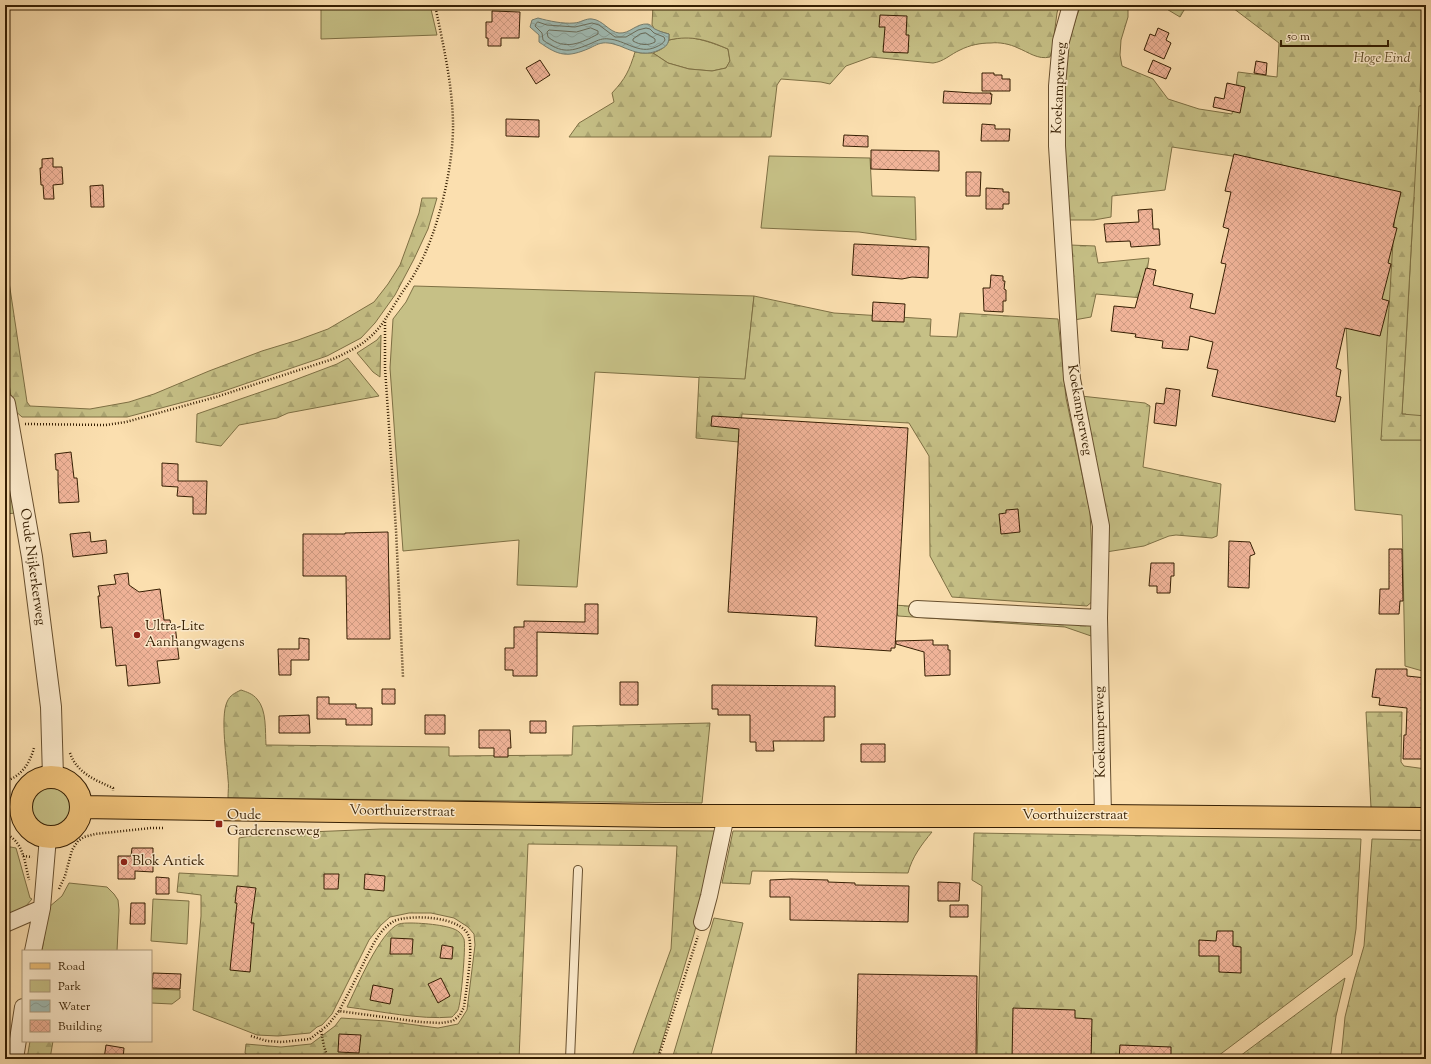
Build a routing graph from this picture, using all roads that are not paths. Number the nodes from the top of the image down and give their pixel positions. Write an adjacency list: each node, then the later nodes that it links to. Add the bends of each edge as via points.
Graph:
1 (1070, 5): 4 (street, Koekamperweg, via 1061,41 1057,86 1057,146 1072,379 1101,526)
2 (5, 404): 5 (street, Oude Nijkerkerweg, via 32,557 52,707)
3 (917, 609): 4 (street)
4 (1099, 618): 9 (street, Koekamperweg)
5 (53, 777): 6 (main road, via 65,781 75,789); 7 (main road, via 39,780 28,788)
6 (81, 807): 8 (main road, Voorthuizerstraat); 11 (main road, via 74,826 58,836)
7 (13, 808): 11 (main road, via 35,832)
8 (724, 816): 9 (main road, Voorthuizerstraat); 14 (street)
9 (1103, 816): 10 (main road, Voorthuizerstraat)
10 (1426, 819)
11 (48, 837): 13 (street)
12 (578, 870): 19 (lane)
13 (42, 908): 15 (street); 16 (street)
14 (702, 922)
15 (5, 924)
16 (34, 950)
17 (22, 1014): 18 (street)
18 (15, 1059)
19 (570, 1059)

